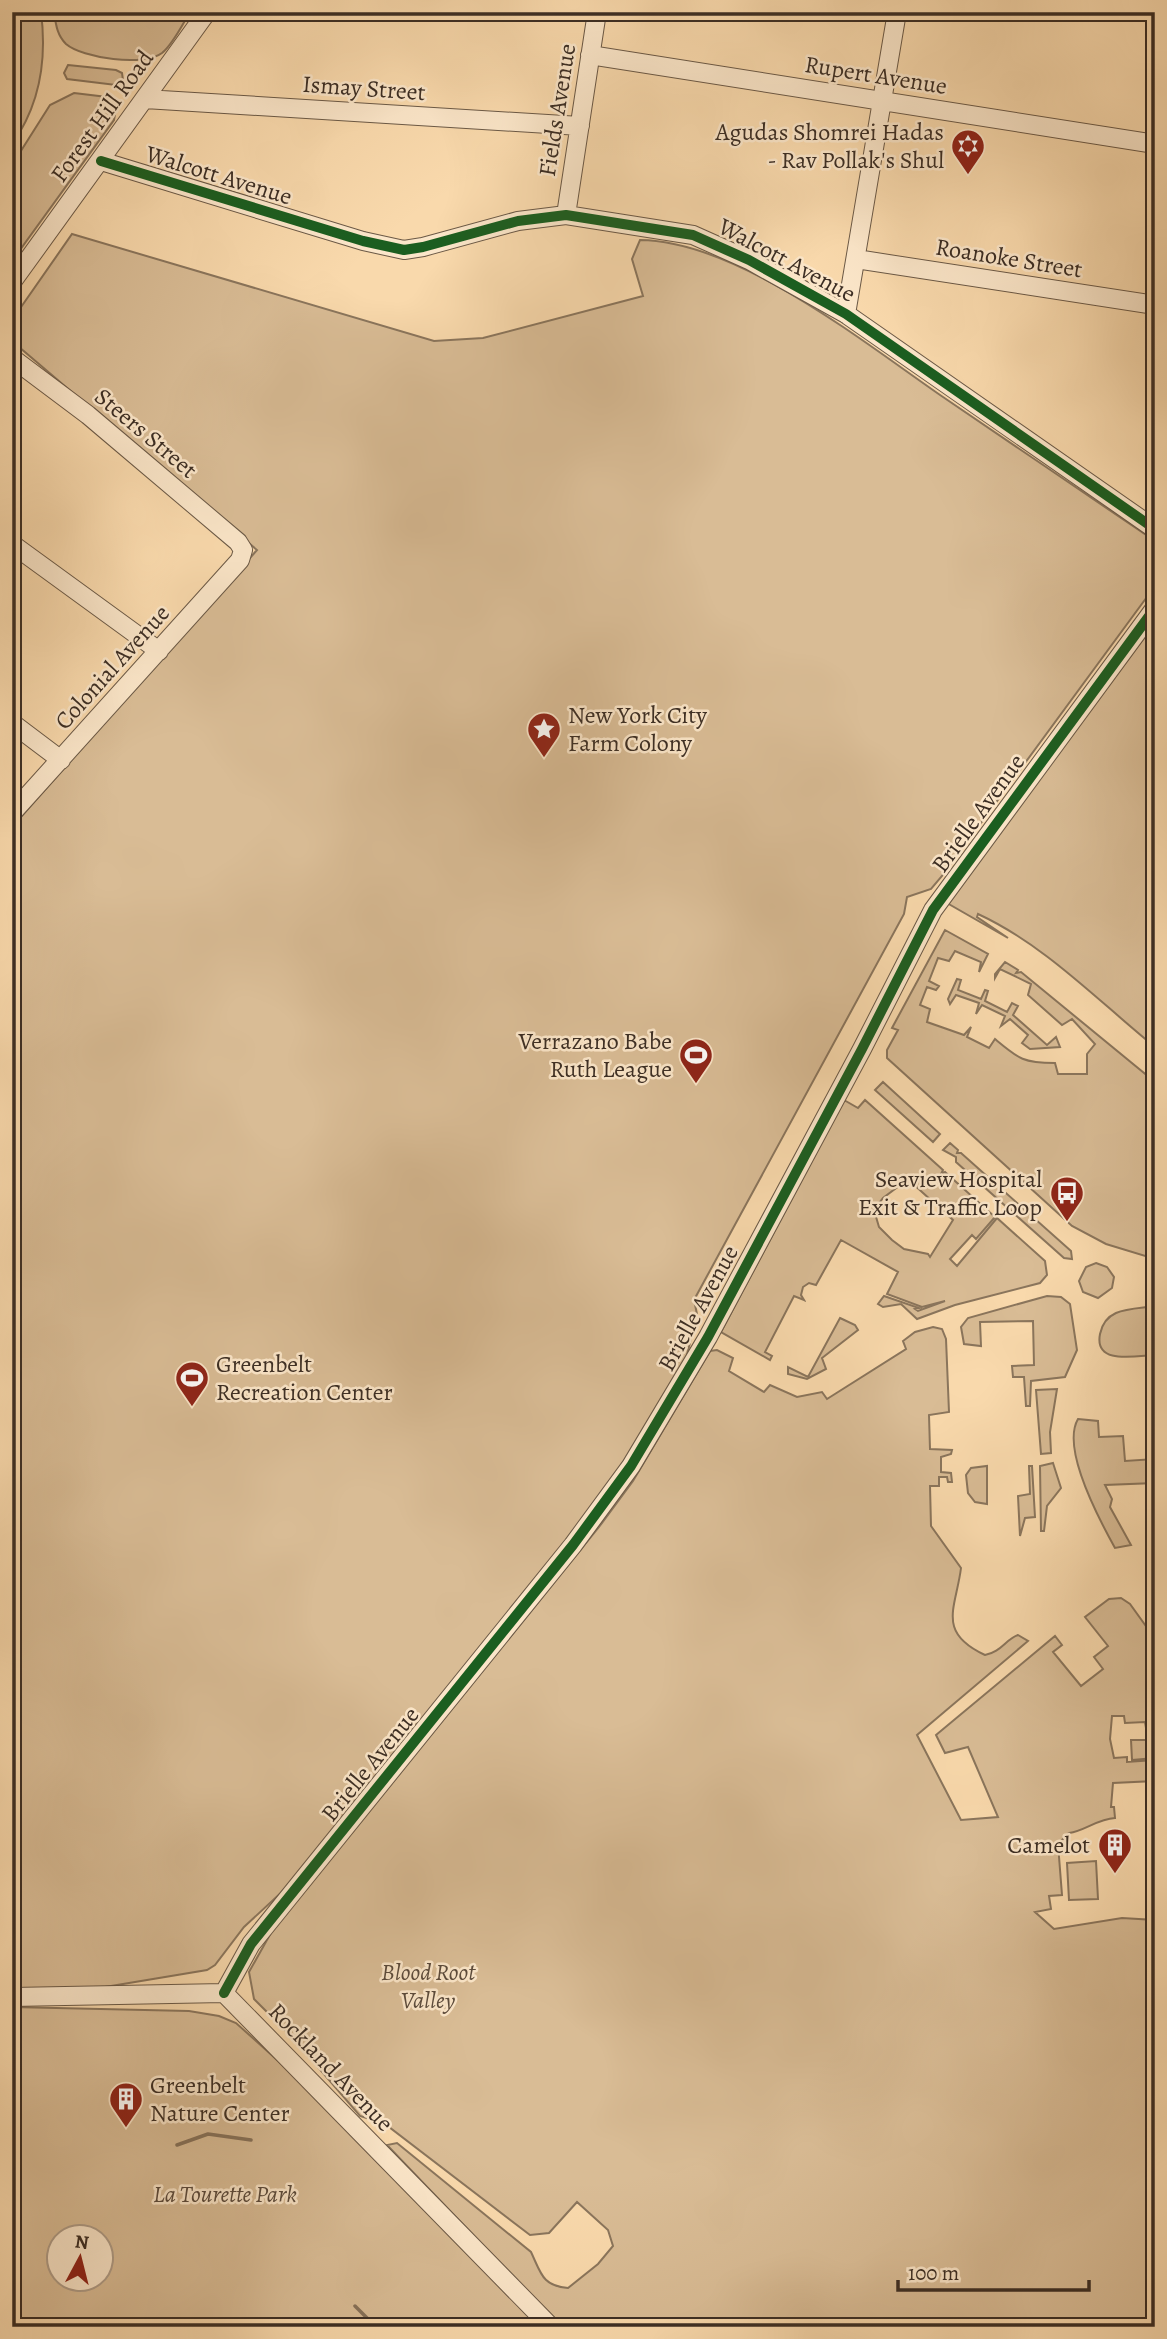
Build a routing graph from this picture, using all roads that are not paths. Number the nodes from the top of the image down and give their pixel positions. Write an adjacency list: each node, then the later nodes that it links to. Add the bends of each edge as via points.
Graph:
1 (207, 12): 5 (street, Forest Hill Road)
2 (597, 12): 4 (street, Fields Avenue)
3 (897, 12): 6 (street)
4 (590, 55): 6 (street, Rupert Avenue); 7 (street, Fields Avenue)
5 (145, 99): 7 (street, Ismay Street); 9 (street, Forest Hill Road)
6 (882, 101): 8 (street, Rupert Avenue); 11 (street)
7 (580, 126): 10 (street, Fields Avenue)
8 (1155, 144)
9 (101, 161): 10 (street, Walcott Avenue, via 404,250 518,221); 12 (street, Forest Hill Road)
10 (566, 215): 14 (street, Walcott Avenue, via 693,235)
11 (856, 259): 13 (street, Roanoke Street); 14 (street)
12 (12, 282)
13 (1155, 305)
14 (846, 314): 16 (street, Walcott Avenue)
15 (12, 358): 18 (street, Steers Street, via 88,415 238,541)
16 (1155, 529)
17 (12, 544): 20 (street)
18 (243, 550): 20 (street, Colonial Avenue, via 240,560)
19 (1155, 608): 24 (street, Brielle Avenue, via 933,910 708,1336 637,1457 573,1545 251,1944)
20 (159, 651): 22 (street, Colonial Avenue)
21 (12, 723): 22 (street)
22 (61, 760): 23 (street, Colonial Avenue)
23 (12, 813)
24 (223, 1993): 25 (street); 26 (street, Rockland Avenue)
25 (12, 1997)
26 (551, 2327)

